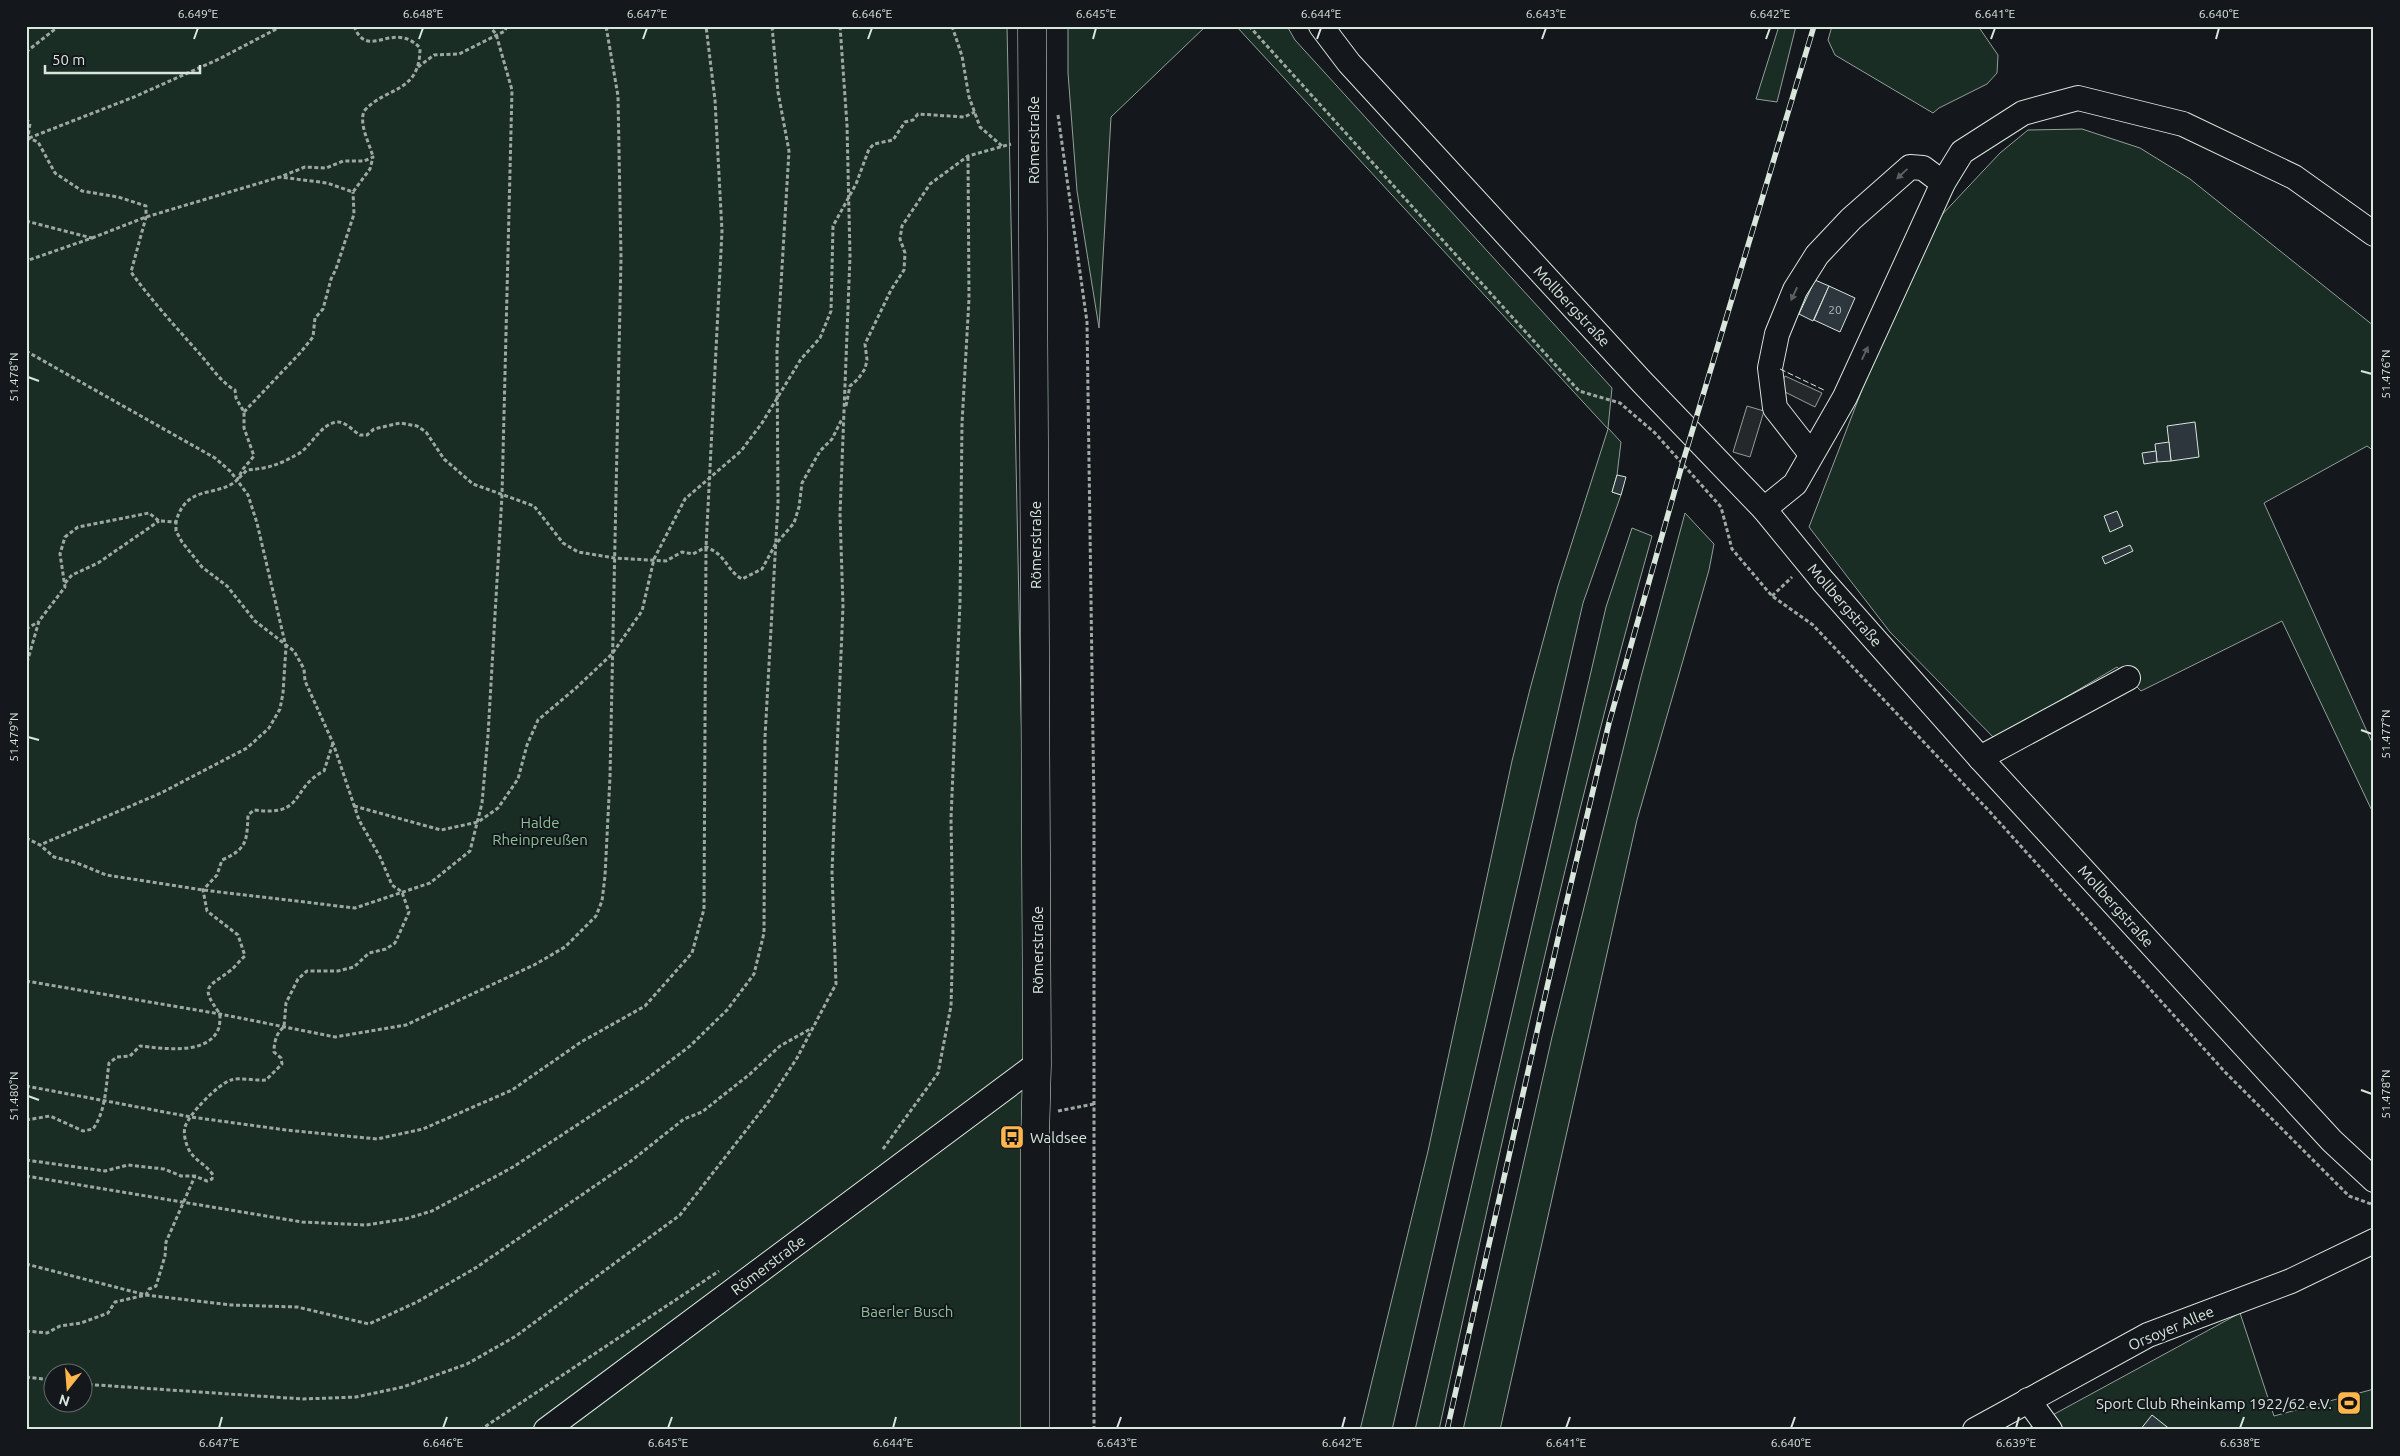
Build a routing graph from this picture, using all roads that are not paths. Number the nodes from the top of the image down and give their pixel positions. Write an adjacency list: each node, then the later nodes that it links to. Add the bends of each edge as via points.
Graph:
1 (1032, 26): 9 (main road, Römerstraße)
2 (1321, 26): 6 (street, Mollbergstraße, via 1349,63 1642,382)
3 (1943, 183): 4 (street, via 1962,152 2015,118 2078,98 2183,124 2294,178); 5 (street, one-way to 3, via 1845,397); 5 (street, one-way to 5, via 1923,168 1910,167 1817,255 1796,290 1777,334 1770,368 1775,408)
4 (2374, 234)
5 (1811, 454): 6 (street, via 1795,484)
6 (1764, 509): 8 (street, Mollbergstraße)
7 (2128, 678): 8 (street)
8 (1980, 758): 10 (street, Mollbergstraße, via 2332,1141)
9 (1037, 1064): 13 (street, Römerstraße); 14 (main road, Römerstraße)
10 (2374, 1180)
11 (2374, 1241): 12 (street, Orsoyer Allee, via 2291,1281 2148,1335)
12 (2028, 1400): 15 (street, Orsoyer Allee); 16 (street)
13 (546, 1430)
14 (1035, 1430)
15 (1975, 1430)
16 (2050, 1430)

